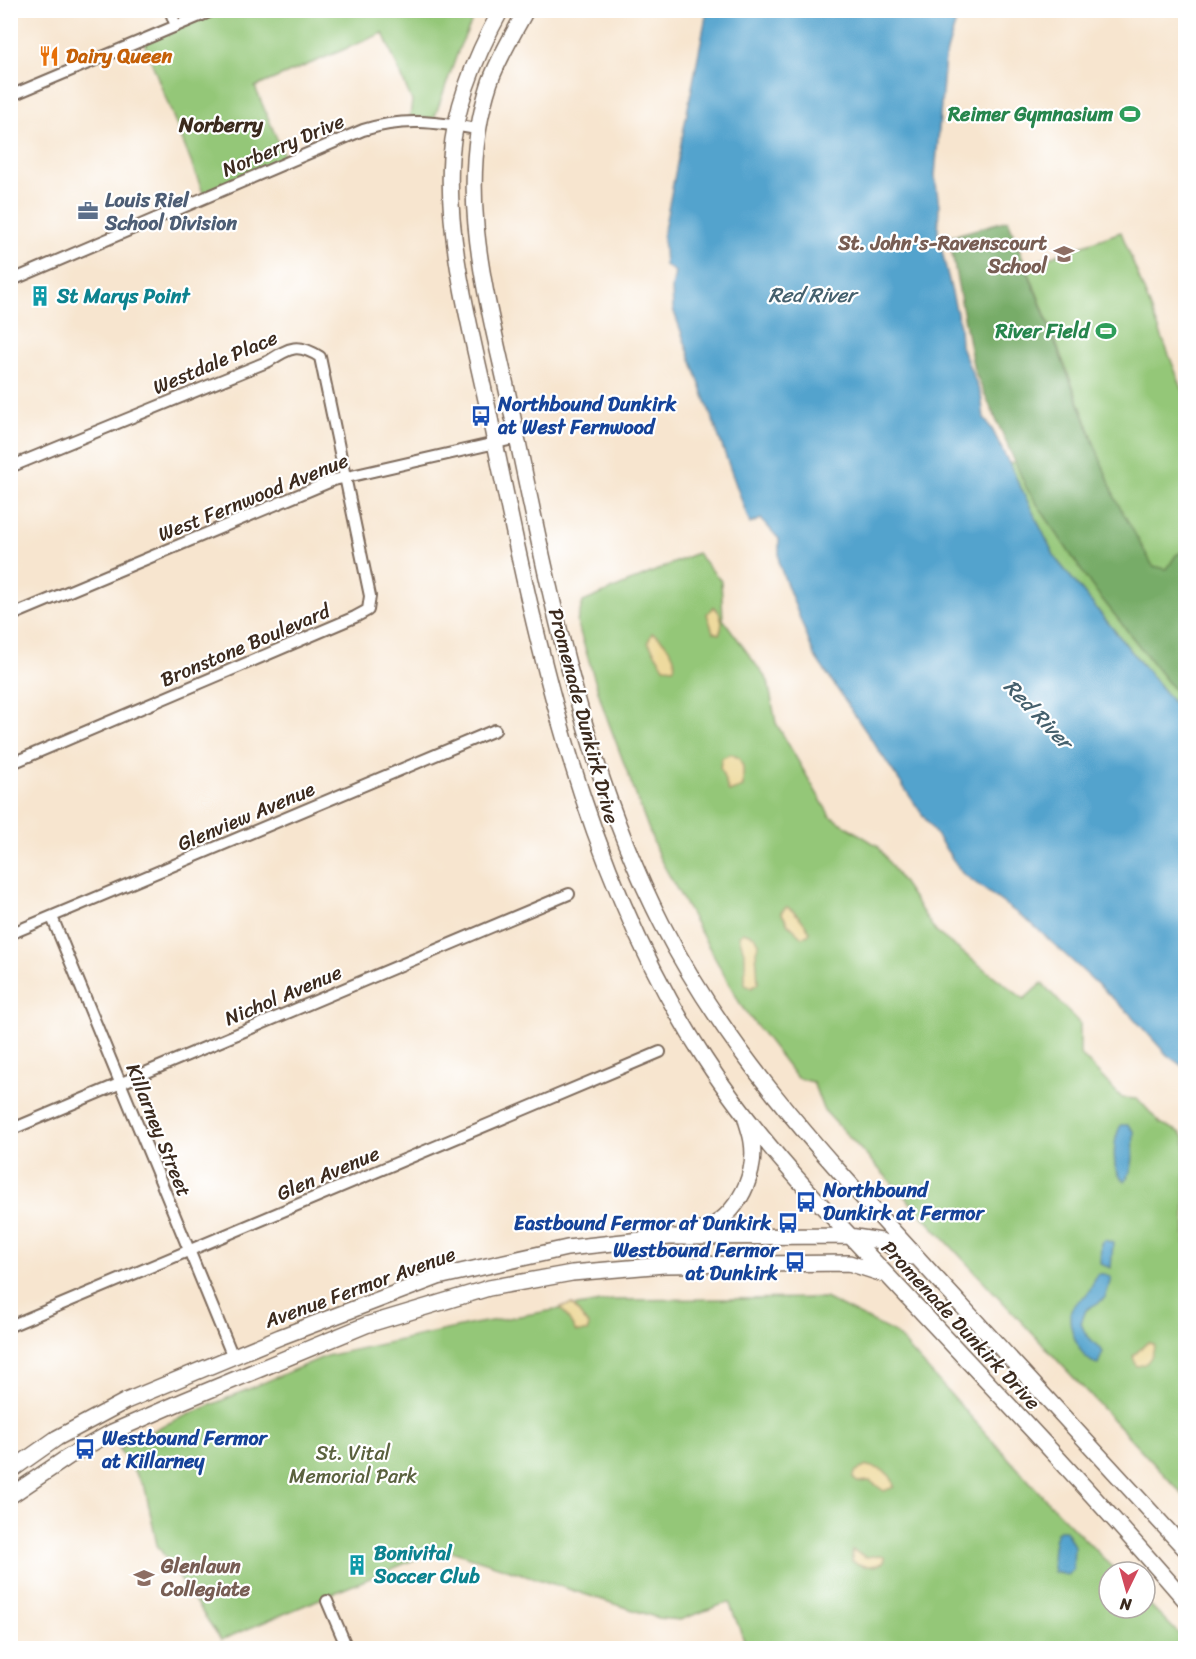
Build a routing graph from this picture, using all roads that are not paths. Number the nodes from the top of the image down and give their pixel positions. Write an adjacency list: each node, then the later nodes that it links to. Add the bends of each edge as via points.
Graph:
1 (170, 10): 5 (street)
2 (214, 10): 5 (street)
3 (501, 10): 7 (main road, Promenade Dunkirk Drive, via 471,72)
4 (526, 10): 8 (main road, Promenade Dunkirk Drive, via 491,79)
5 (176, 26): 6 (street)
6 (10, 96)
7 (455, 125): 8 (street, Norberry Drive); 9 (street, Norberry Drive, via 406,121 363,130); 11 (main road, Promenade Dunkirk Drive, via 450,203 455,246)
8 (477, 129): 10 (main road, Promenade Dunkirk Drive, via 472,204)
9 (10, 281)
10 (517, 438): 11 (street, West Fernwood Avenue); 17 (main road, Promenade Dunkirk Drive, via 579,703)
11 (495, 443): 13 (street, West Fernwood Avenue); 18 (main road, Promenade Dunkirk Drive, via 555,708)
12 (10, 467): 13 (street, Westdale Place, via 269,361 287,349 306,348 320,357)
13 (343, 478): 14 (street, West Fernwood Avenue); 16 (street, Bronstone Boulevard, via 370,596 368,610)
14 (10, 616)
15 (495, 730): 20 (street, Glenview Avenue)
16 (10, 764)
17 (624, 840): 18 (main road); 30 (main road, Promenade Dunkirk Drive, via 662,925 730,1039 814,1146)
18 (599, 847): 24 (main road, Promenade Dunkirk Drive, via 645,953 704,1058)
19 (569, 894): 23 (street, Nichol Avenue)
20 (52, 917): 21 (street, Glenview Avenue); 23 (street, Killarney Street)
21 (10, 934)
22 (660, 1052): 28 (street, Glen Avenue)
23 (120, 1084): 25 (street, Nichol Avenue); 28 (street, Killarney Street)
24 (744, 1114): 26 (main road, Promenade Dunkirk Drive); 27 (main road, via 753,1154 750,1176 735,1207 708,1229)
25 (10, 1130)
26 (849, 1236): 27 (main road, Avenue Fermor Avenue); 30 (main road, Avenue Fermor Avenue, via 881,1241); 31 (main road, Promenade Dunkirk Drive)
27 (669, 1238): 29 (main road, Avenue Fermor Avenue)
28 (190, 1251): 33 (street, Glen Avenue); 34 (street, Killarney Street)
29 (540, 1254): 32 (main road, via 546,1262 545,1272); 34 (main road, Avenue Fermor Avenue, via 438,1277)
30 (924, 1265): 37 (main road, Promenade Dunkirk Drive)
31 (886, 1275): 32 (main road, Avenue Fermor Avenue, via 849,1263 760,1263 617,1268); 39 (main road, Promenade Dunkirk Drive)
32 (533, 1279): 36 (main road, Avenue Fermor Avenue, via 405,1311 310,1347 112,1432)
33 (10, 1326)
34 (233, 1357): 35 (main road, Avenue Fermor Avenue, via 112,1408 57,1438)
35 (10, 1471)
36 (10, 1496)
37 (1185, 1550)
38 (327, 1601): 40 (street)
39 (1185, 1601)
40 (347, 1648)

